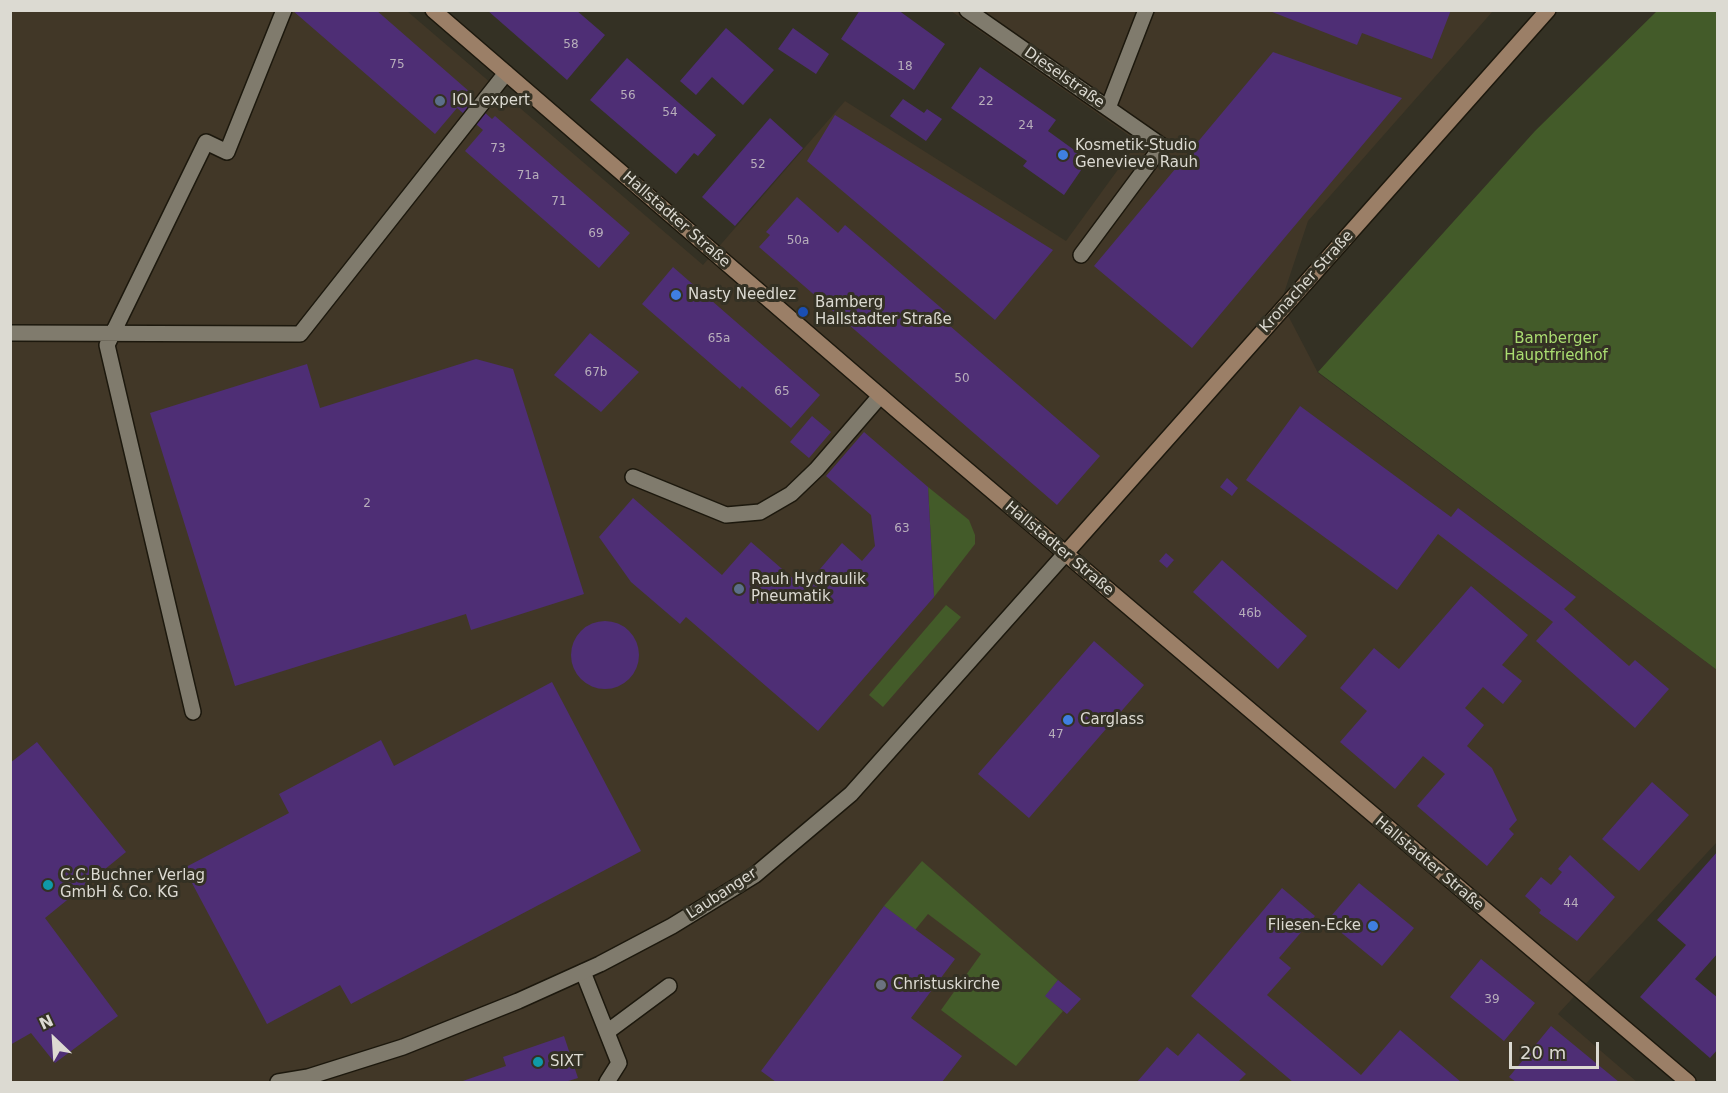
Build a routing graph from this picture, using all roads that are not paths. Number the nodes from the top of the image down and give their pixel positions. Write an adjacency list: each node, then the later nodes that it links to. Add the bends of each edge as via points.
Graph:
1 (284, 10): 10 (street, via 227,152 206,141)
2 (433, 10): 6 (main road, Hallstadter Straße)
3 (967, 10): 7 (street, Dieselstraße)
4 (1146, 10): 7 (street)
5 (1548, 10): 13 (main road, Kronacher Straße)
6 (506, 74): 10 (street, via 300,334); 11 (main road, Hallstadter Straße)
7 (1108, 108): 8 (street, Dieselstraße, via 1162,146)
8 (1081, 255)
9 (10, 333): 10 (street)
10 (112, 333): 14 (street, via 106,345)
11 (880, 396): 12 (street, via 791,494 760,512 726,515); 13 (main road, Hallstadter Straße)
12 (633, 477)
13 (1065, 554): 15 (street, Laubanger, via 851,794 808,833 755,875 672,926); 20 (main road, Hallstadter Straße)
14 (193, 712)
15 (582, 972): 17 (street); 18 (street, Laubanger, via 403,1047)
16 (669, 986): 17 (street)
17 (607, 1032): 19 (street, via 619,1063)
18 (278, 1083)
19 (607, 1083)
20 (1688, 1083)

